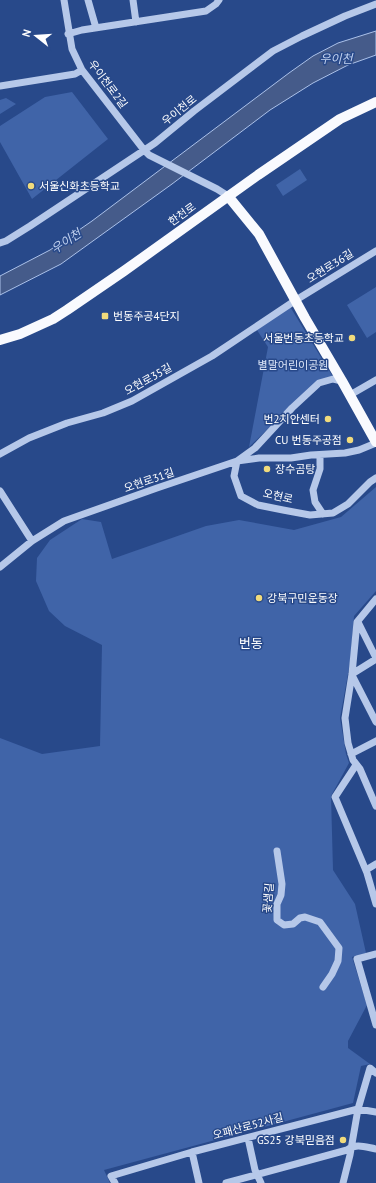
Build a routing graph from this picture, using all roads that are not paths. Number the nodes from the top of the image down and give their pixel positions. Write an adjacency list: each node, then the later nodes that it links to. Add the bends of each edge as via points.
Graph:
1 (64, 0): 8 (street, 우이천로2길)
2 (88, 0): 7 (street)
3 (134, 0): 6 (street)
4 (219, 0): 6 (street, via 206,11)
5 (376, 4): 12 (street, 우이천로, via 338,19 273,51)
6 (136, 22): 7 (street)
7 (96, 28): 8 (street)
8 (68, 34): 9 (street, 우이천로2길)
9 (82, 70): 10 (street, via 74,74); 12 (street, 우이천로2길)
10 (0, 84)
11 (376, 102): 13 (main road, 한천로, via 340,119)
12 (144, 150): 13 (street, 우이천로2길); 14 (street, 우이천로)
13 (228, 196): 16 (main road, via 259,234); 17 (main road, 한천로, via 53,319)
14 (0, 243)
15 (376, 251): 16 (street, 오현로36길)
16 (296, 300): 19 (main road); 22 (street, 오현로35길, via 212,356 132,401 103,413 67,423)
17 (0, 340)
18 (376, 380): 20 (street)
19 (342, 381): 20 (main road); 24 (street, via 333,379 319,383 255,448)
20 (350, 395): 21 (main road)
21 (376, 443): 23 (street, 오현로31길, via 359,450)
22 (0, 454)
23 (320, 455): 24 (street, 오현로31길); 27 (street, via 320,469 313,490 315,502)
24 (237, 461): 27 (street, 오현로, via 234,476 241,496 258,505 310,515); 28 (street, 오현로31길, via 72,518)
25 (376, 478): 27 (street, 오현로, via 348,504 333,513)
26 (0, 490): 28 (street)
27 (323, 514)
28 (32, 541): 29 (street, 오현로31길)
29 (0, 567)
30 (376, 599): 31 (street)
31 (357, 622): 32 (street); 33 (street)
32 (376, 658): 33 (street)
33 (352, 674): 34 (street); 36 (street, via 345,718)
34 (376, 722)
35 (376, 741): 36 (street)
36 (351, 754): 37 (street)
37 (356, 765): 38 (street); 41 (street, via 335,797)
38 (376, 806)
39 (278, 851): 44 (street, 꽃샘길, via 282,884 277,904 277,920 284,925 293,924 305,917 320,922 339,948 338,961)
40 (376, 864): 41 (street)
41 (366, 870): 42 (street)
42 (376, 904)
43 (376, 954): 45 (street, via 358,959)
44 (323, 988)
45 (376, 1025)
46 (373, 1070): 47 (street)
47 (358, 1108): 48 (street); 49 (street, 오패산로52사길); 50 (street)
48 (376, 1112)
49 (248, 1138): 52 (street, 오패산로52사길); 53 (street)
50 (351, 1147): 51 (street, via 359,1145); 53 (street); 58 (street)
51 (376, 1149)
52 (192, 1152): 54 (street, 오패산로52사길, via 111,1176); 55 (street)
53 (258, 1174): 56 (street); 57 (street)
54 (115, 1183)
55 (199, 1183)
56 (226, 1183)
57 (261, 1183)
58 (343, 1183)

